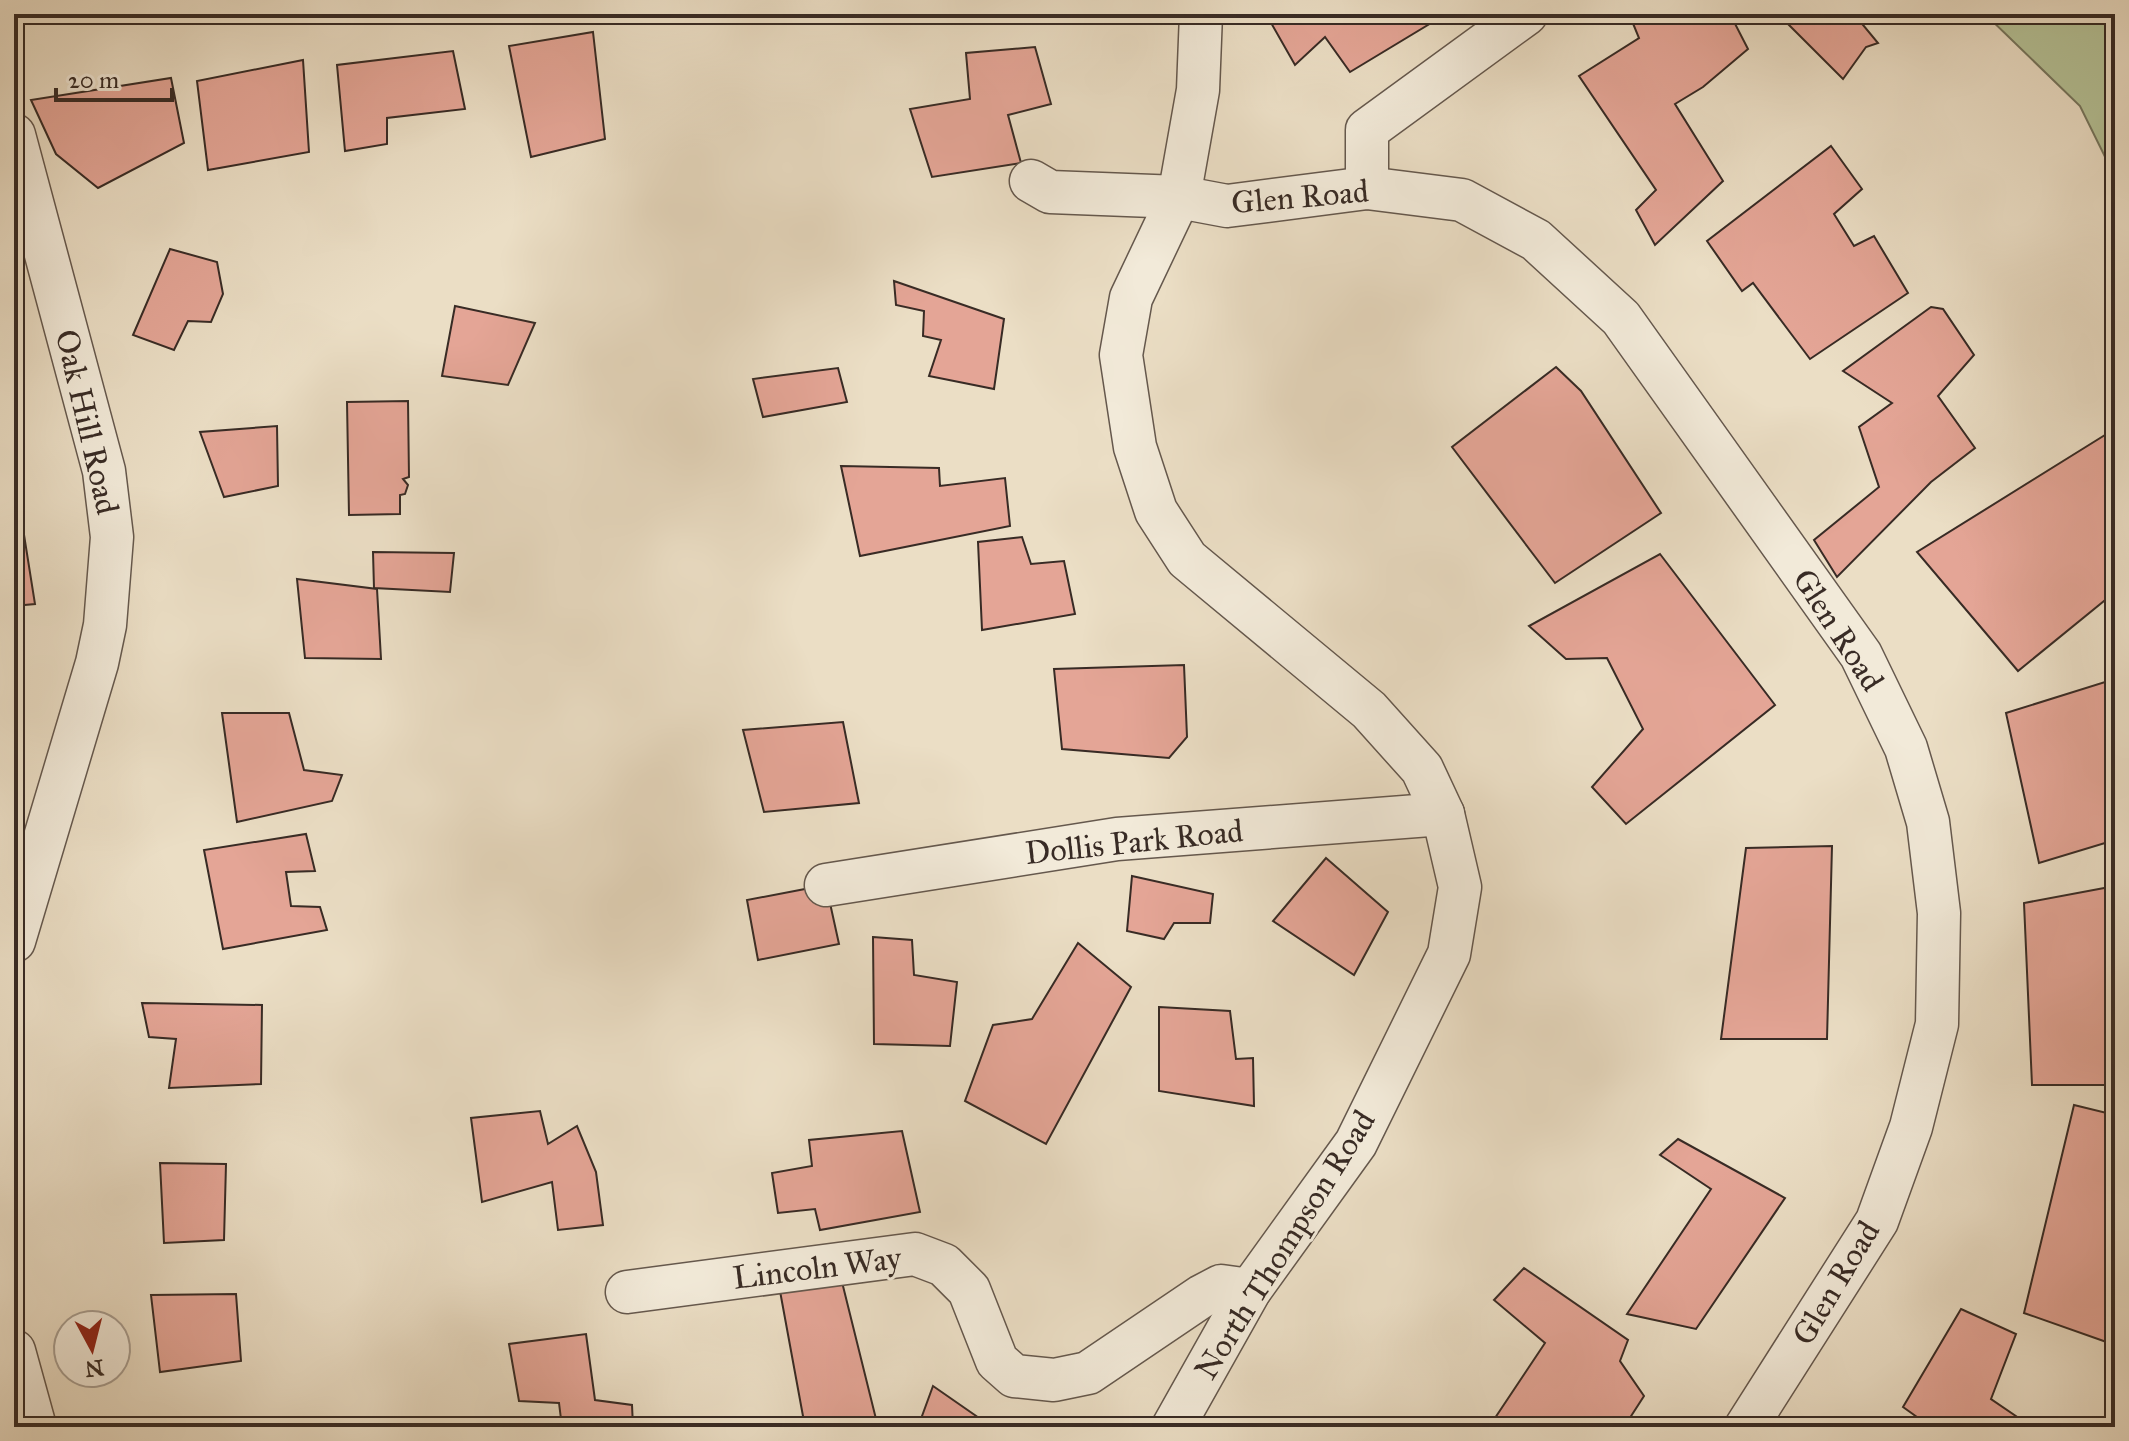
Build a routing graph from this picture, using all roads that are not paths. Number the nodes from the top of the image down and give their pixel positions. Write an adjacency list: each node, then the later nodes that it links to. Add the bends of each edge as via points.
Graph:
1 (1201, 14): 6 (street, North Thompson Road, via 1198,90)
2 (1526, 14): 5 (street, via 1367,130)
3 (14, 135): 9 (street, Oak Hill Road, via 104,471 112,537 97,663)
4 (1031, 181): 6 (street, Glen Road, via 1050,192)
5 (1367, 188): 6 (street, Glen Road, via 1227,206); 13 (street, Glen Road, via 1462,200 1536,240 1621,318 1861,655 1906,748 1928,822 1939,913 1937,1024 1911,1127 1877,1221)
6 (1179, 197): 7 (street, North Thompson Road, via 1131,298 1121,355 1135,447 1156,511 1187,559 1369,710 1422,769)
7 (1443, 814): 8 (street, Dollis Park Road, via 1117,839); 10 (street, North Thompson Road, via 1460,887 1449,954 1356,1143)
8 (826, 885)
9 (14, 941)
10 (1250, 1290): 11 (street, Lincoln Way, via 1221,1286 1088,1373 1054,1380 1014,1376 997,1361 969,1290 944,1265 915,1254); 15 (street, North Thompson Road)
11 (627, 1292)
12 (14, 1351): 14 (street)
13 (1754, 1424)
14 (35, 1427)
15 (1173, 1427)

